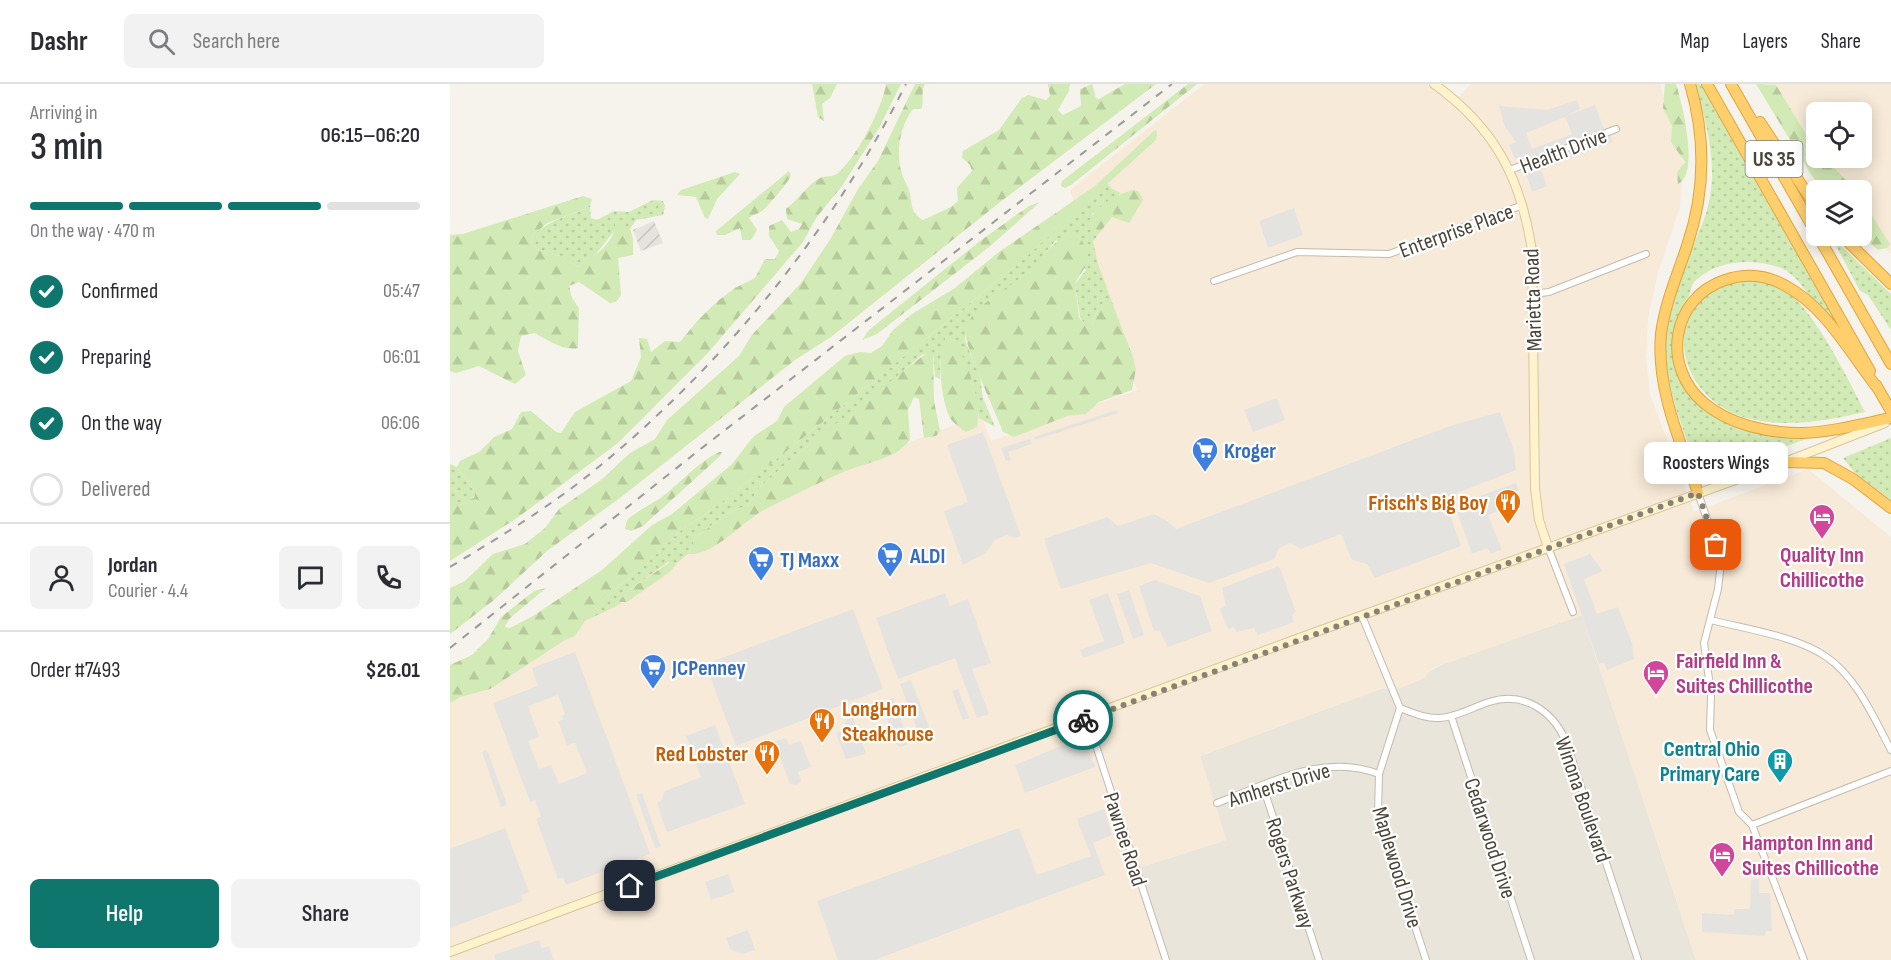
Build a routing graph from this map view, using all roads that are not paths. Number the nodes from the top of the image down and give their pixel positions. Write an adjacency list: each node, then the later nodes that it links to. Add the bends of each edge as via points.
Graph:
1 (1434, 84): 6 (main road, Marietta Road, via 1481,126)
2 (1690, 84): 21 (highway, via 1699,126 1701,184 1687,245 1665,311 1661,369)
3 (1707, 84): 17 (highway, US 35, via 1860,350)
4 (1732, 85): 7 (highway); 9 (highway, US 35)
5 (1616, 129): 6 (street, Health Drive)
6 (1510, 170): 8 (main road, Marietta Road)
7 (1806, 191)
8 (1523, 205): 13 (street, Enterprise Place, via 1389,254 1297,252); 15 (main road, Marietta Road, via 1532,251)
9 (1806, 215)
10 (1824, 246): 16 (highway, US 35)
11 (1852, 246): 14 (highway)
12 (1646, 254): 15 (street, via 1549,292)
13 (1214, 281)
14 (1891, 284)
15 (1533, 294): 23 (main road, Marietta Road, via 1535,488)
16 (1891, 364)
17 (1879, 390): 18 (highway, US 35); 19 (highway, via 1810,303 1770,279 1744,275 1704,289 1692,301 1678,329 1677,357 1690,389 1703,403 1731,420 1800,433)
18 (1891, 411)
19 (1891, 419): 20 (main road)
20 (1785, 462): 21 (main road); 22 (highway, via 1824,463)
21 (1698, 493): 23 (main road); 26 (street, via 1719,558)
22 (1891, 508)
23 (1548, 547): 24 (street); 25 (main road)
24 (1572, 612)
25 (1362, 616): 27 (street); 29 (main road)
26 (1711, 620): 30 (street, via 1824,654 1849,678); 35 (street, via 1704,643 1711,694 1710,730 1739,812)
27 (1400, 708): 28 (street, Winona Boulevard, via 1430,718); 32 (street)
28 (1451, 716): 40 (street, Cedarwood Drive); 41 (street, Winona Boulevard, via 1487,702 1519,699 1539,708 1554,721 1565,738)
29 (1087, 718): 36 (main road); 37 (street, Pawnee Road)
30 (1891, 750)
31 (1891, 771): 35 (street)
32 (1379, 774): 33 (street, Amherst Drive, via 1348,765 1332,765); 39 (street, Maplewood Drive, via 1381,826)
33 (1263, 786): 34 (street, Amherst Drive); 38 (street, Rogers Parkway)
34 (1217, 803)
35 (1752, 825): 42 (street)
36 (450, 952)
37 (1166, 960)
38 (1319, 960)
39 (1426, 960)
40 (1531, 960)
41 (1638, 960)
42 (1804, 960)

